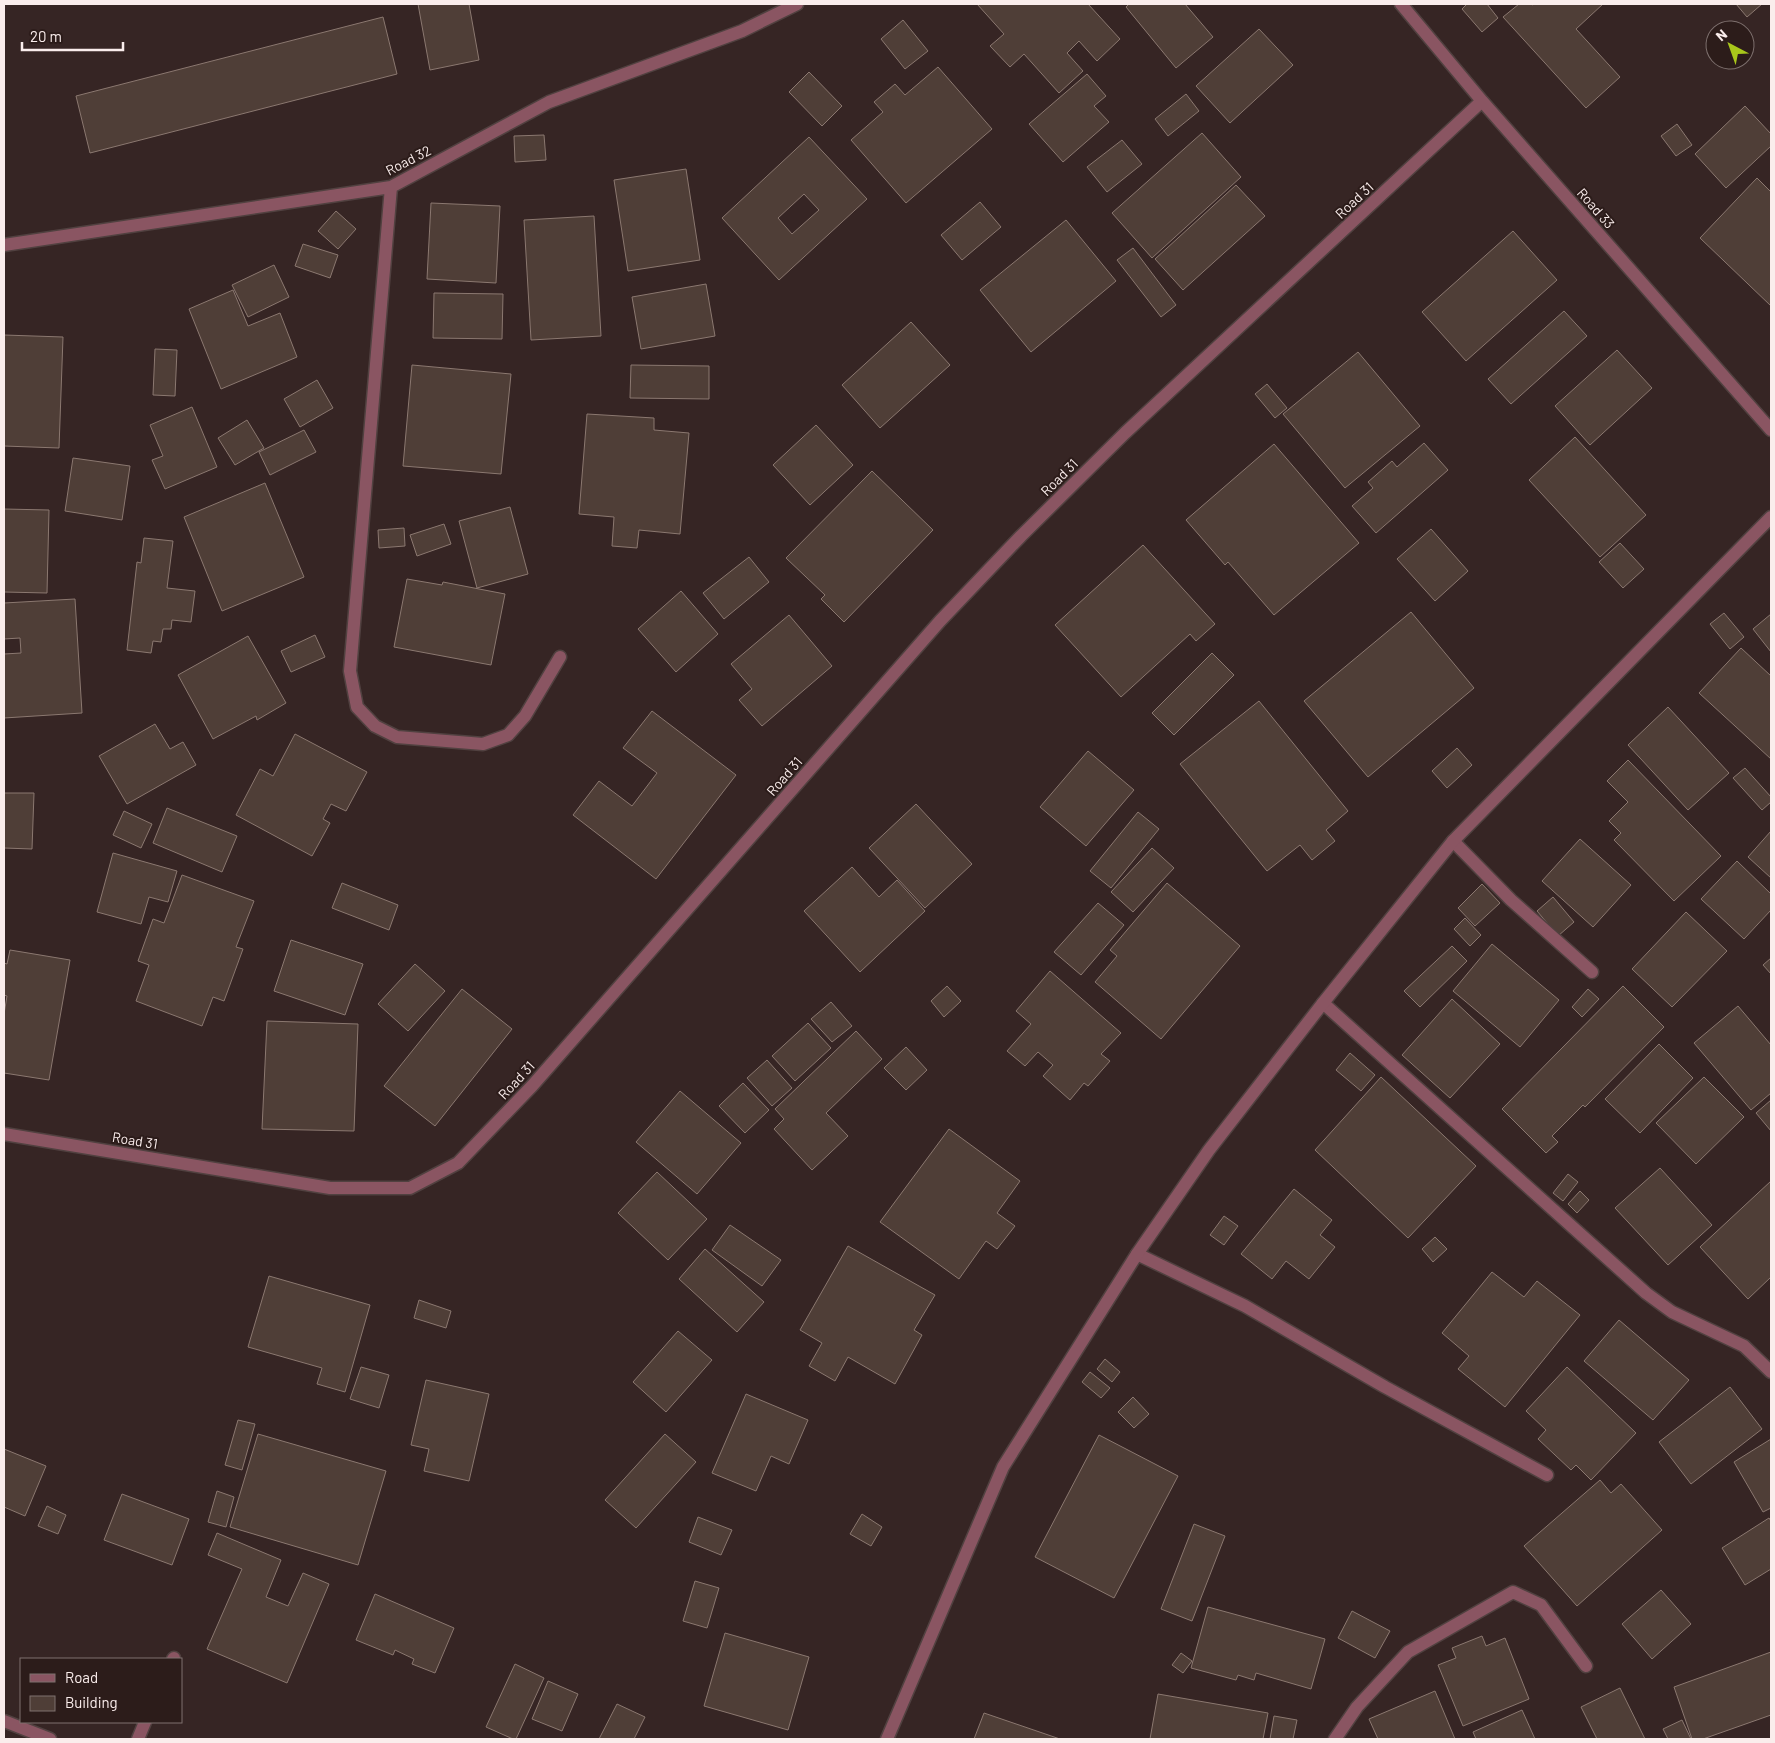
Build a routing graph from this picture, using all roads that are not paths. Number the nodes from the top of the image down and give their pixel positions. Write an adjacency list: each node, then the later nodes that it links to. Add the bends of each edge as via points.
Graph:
1 (797, 4): 4 (street, Road 32, via 742,31 549,102)
2 (1401, 4): 3 (street, Road 33)
3 (1482, 101): 6 (street, Road 33); 12 (street, Road 31, via 1132,427 1007,550 940,621 532,1086 458,1163 410,1188 330,1188)
4 (391, 187): 5 (street, Road 32); 8 (street, via 350,671 357,707 375,726 397,737 483,744 508,736 525,716)
5 (4, 245)
6 (1771, 430)
7 (1771, 517): 9 (street)
8 (560, 657)
9 (1453, 841): 10 (street, via 1511,900); 11 (street)
10 (1592, 972)
11 (1323, 1003): 13 (street, via 1209,1150); 14 (street, via 1646,1293 1672,1312 1744,1346)
12 (4, 1134)
13 (1137, 1254): 15 (street, via 1245,1306); 21 (street, via 1003,1467)
14 (1771, 1372)
15 (1547, 1475)
16 (1586, 1666): 22 (street, via 1542,1605 1512,1592 1408,1652 1358,1707)
17 (4, 1721): 19 (street)
18 (145, 1723): 20 (street)
19 (50, 1739)
20 (138, 1739)
21 (887, 1739)
22 (1335, 1739)

